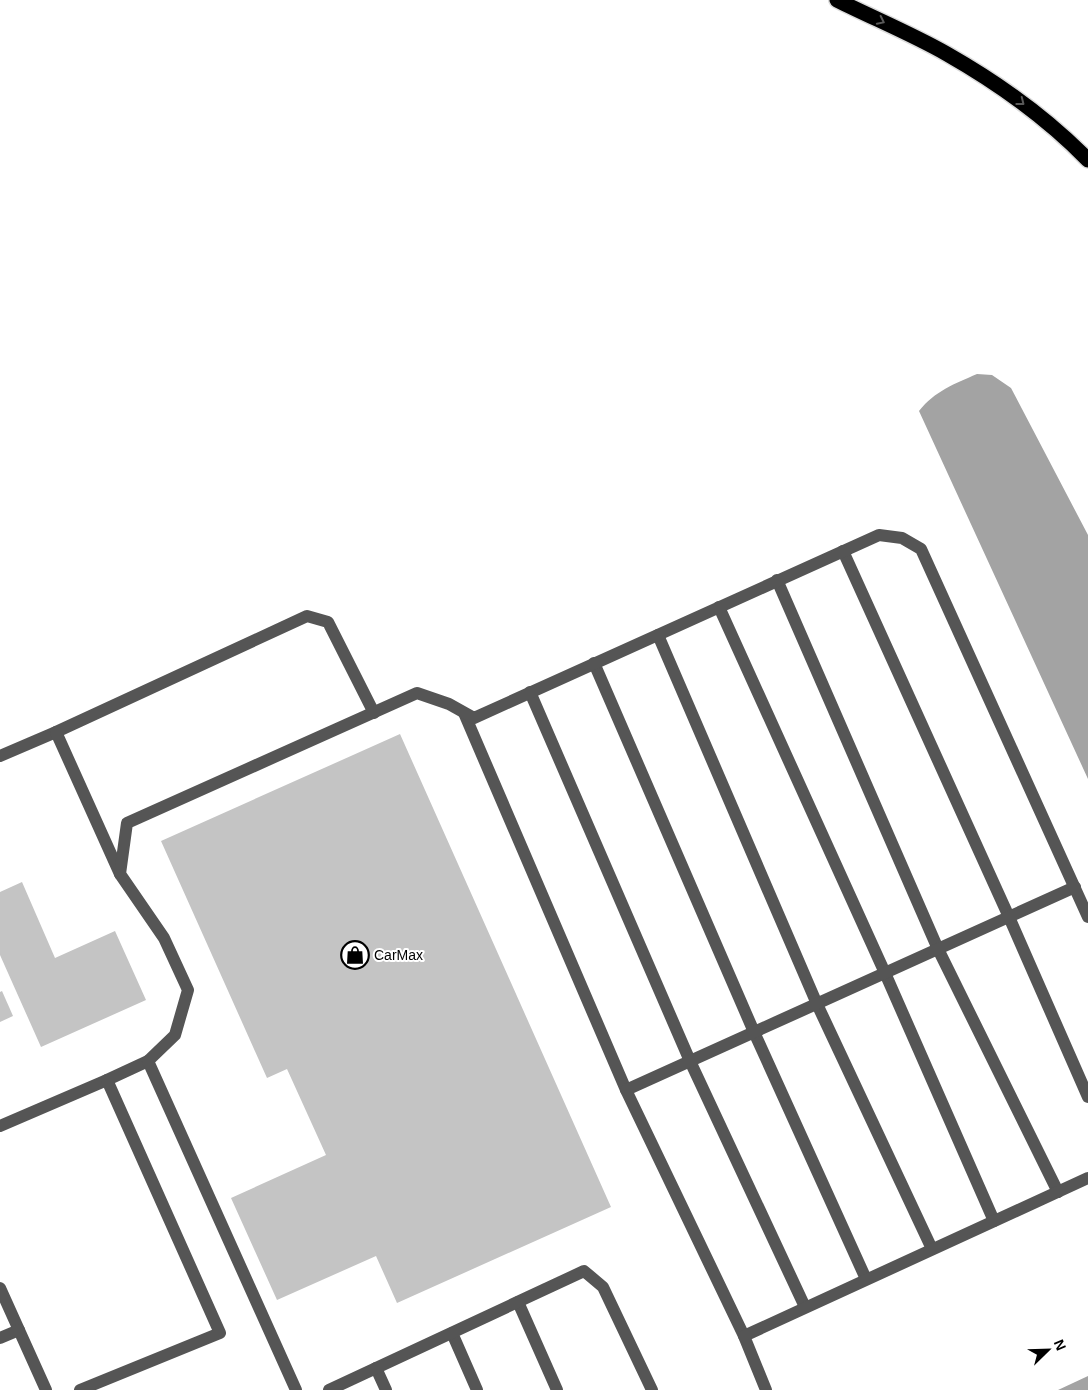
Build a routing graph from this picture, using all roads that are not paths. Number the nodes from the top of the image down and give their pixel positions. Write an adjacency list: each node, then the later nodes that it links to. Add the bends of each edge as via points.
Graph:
1 (837, 0): 2 (highway, one-way to 2, via 955,59 1016,98 1071,142)
2 (1088, 160)
3 (842, 551): 4 (lane); 14 (lane, via 879,535 902,538 921,549); 15 (lane)
4 (778, 580): 5 (lane); 17 (lane)
5 (719, 607): 6 (lane); 18 (lane)
6 (658, 635): 7 (lane); 19 (lane)
7 (594, 663): 8 (lane); 20 (lane)
8 (530, 692): 10 (lane, via 474,718); 22 (lane)
9 (374, 713): 10 (lane, via 417,694 449,704); 11 (lane, via 328,622 307,616); 13 (lane, via 127,823)
10 (464, 713): 24 (lane)
11 (56, 732): 12 (lane); 13 (lane)
12 (0, 756)
13 (120, 874): 21 (lane, via 164,938 188,990 175,1034)
14 (1075, 887): 15 (lane); 16 (lane)
15 (1009, 917): 17 (lane); 25 (lane)
16 (1088, 917)
17 (938, 949): 18 (lane); 28 (lane)
18 (885, 973): 19 (lane); 29 (lane)
19 (817, 1004): 20 (lane); 30 (lane)
20 (754, 1032): 22 (lane); 31 (lane)
21 (148, 1061): 23 (lane); 42 (lane)
22 (690, 1061): 24 (lane); 34 (lane)
23 (107, 1080): 26 (lane); 41 (lane, via 220,1333)
24 (626, 1090): 37 (lane)
25 (1088, 1097)
26 (0, 1126)
27 (1088, 1178): 28 (lane)
28 (1058, 1192): 29 (lane)
29 (994, 1221): 30 (lane)
30 (932, 1249): 31 (lane)
31 (866, 1279): 34 (lane)
32 (0, 1288): 35 (lane)
33 (518, 1302): 36 (lane); 46 (lane); 47 (lane, via 584,1272 604,1287)
34 (805, 1308): 37 (lane)
35 (19, 1330): 38 (lane); 40 (lane)
36 (452, 1332): 39 (lane); 45 (lane)
37 (744, 1336): 48 (lane)
38 (0, 1338)
39 (376, 1368): 43 (lane); 44 (lane)
40 (46, 1390)
41 (80, 1390)
42 (296, 1390)
43 (329, 1390)
44 (386, 1390)
45 (477, 1390)
46 (557, 1390)
47 (652, 1390)
48 (766, 1390)

